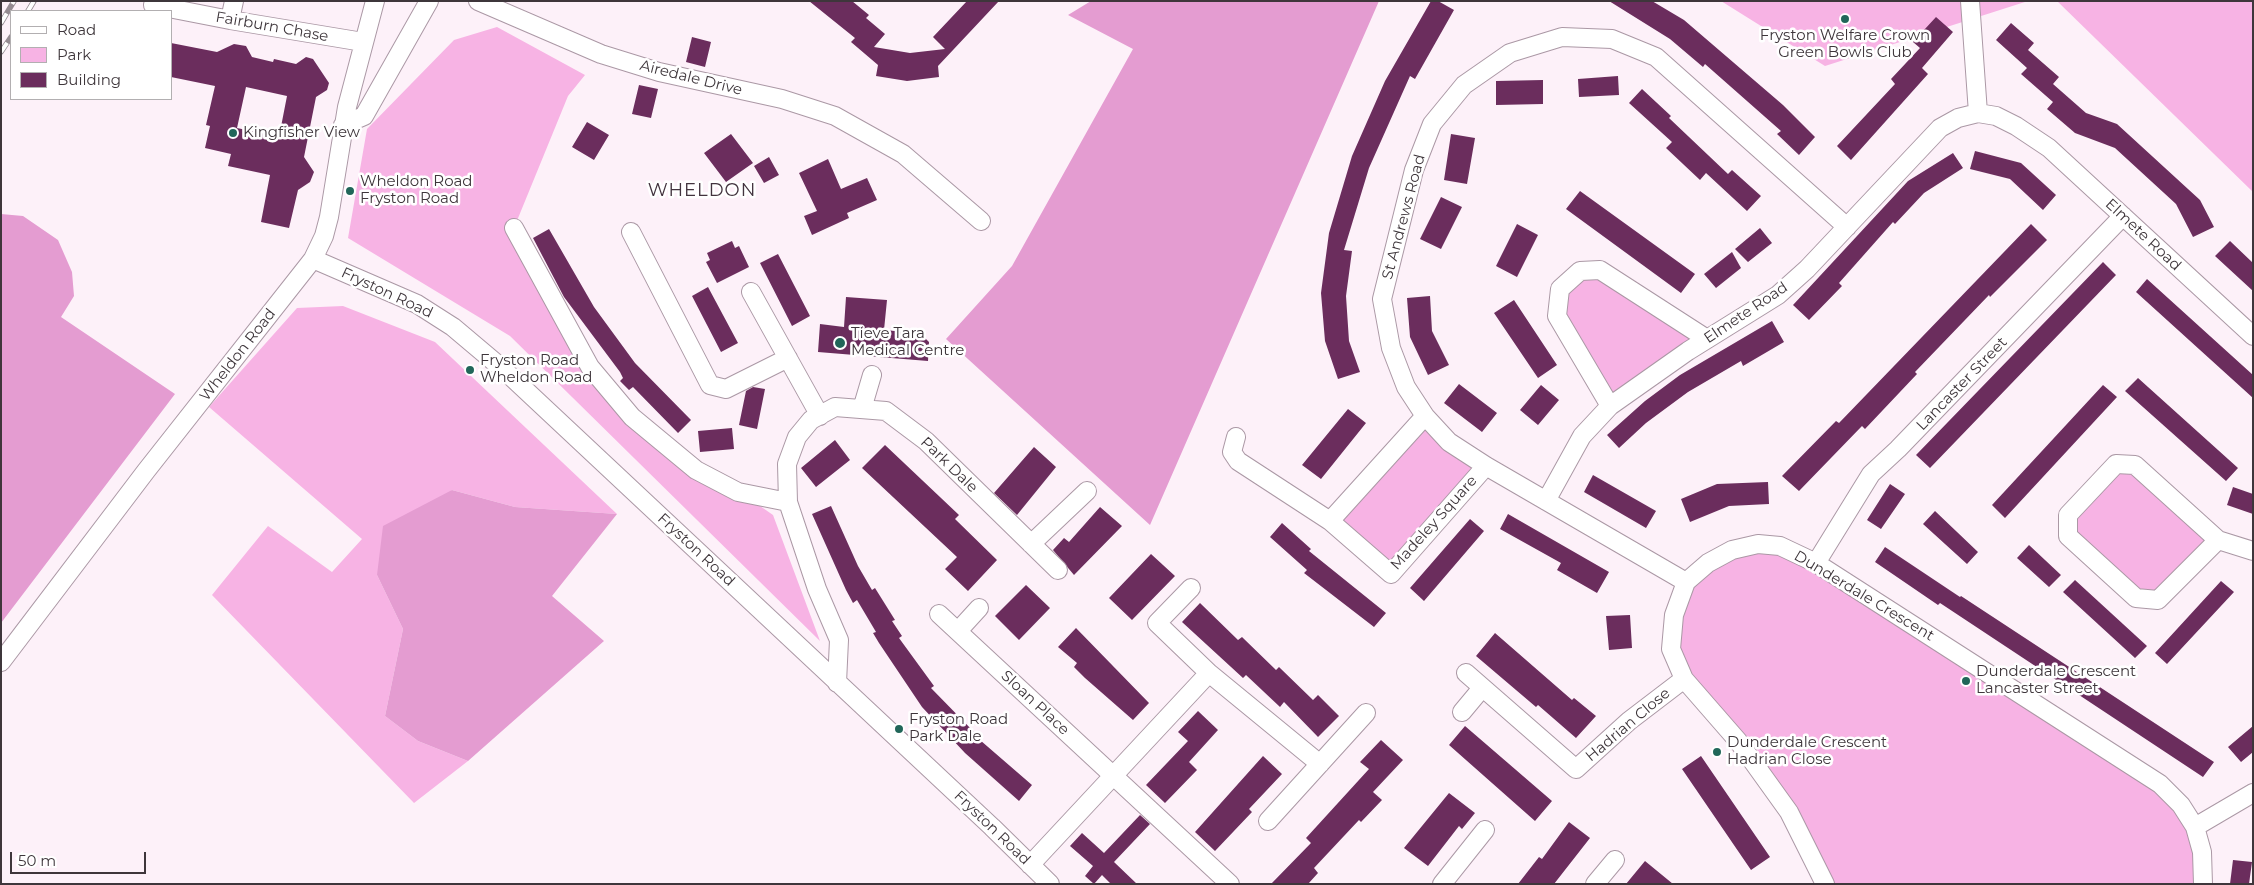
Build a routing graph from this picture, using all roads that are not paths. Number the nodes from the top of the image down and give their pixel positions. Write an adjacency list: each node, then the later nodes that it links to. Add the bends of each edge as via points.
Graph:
1 (234, 1): 7 (street)
2 (375, 1): 8 (street, Wheldon Road)
3 (429, 1): 10 (street, via 364,116)
4 (478, 1): 12 (street, Airedale Drive, via 601,54 659,72 782,99 835,116 903,154)
5 (1970, 1): 9 (street)
6 (153, 5): 7 (street, Fairburn Chase)
7 (230, 20): 8 (street, Fairburn Chase)
8 (363, 42): 10 (street, Wheldon Road)
9 (1978, 113): 11 (street, Elmete Road, via 1996,116 2049,148); 13 (street, Elmete Road, via 1958,118 1940,128)
10 (343, 124): 16 (street, Wheldon Road, via 329,217)
11 (2124, 216): 18 (street, Elmete Road); 35 (street, Lancaster Street, via 1871,474)
12 (981, 221)
13 (1847, 227): 19 (street, Elmete Road, via 1778,295); 25 (street, St Andrews Road, via 1656,57 1612,39 1562,37 1510,53 1464,85 1432,124 1414,170 1382,299 1391,348 1406,386)
14 (514, 228): 30 (street, via 590,367 632,418 696,470 738,492)
15 (631, 232): 20 (street, via 710,385 726,388)
16 (313, 259): 42 (street, Wheldon Road); 46 (street, Fryston Road, via 417,304 453,327 524,388)
17 (751, 292): 20 (street)
18 (2253, 336)
19 (1707, 339): 22 (street, Elmete Road); 22 (street, via 1600,270 1580,271 1560,289 1557,316)
20 (788, 358): 24 (street)
21 (872, 375): 23 (street)
22 (1610, 406): 29 (street, Elmete Road, via 1582,436)
23 (862, 409): 24 (street, Park Dale, via 835,408); 33 (street, Park Dale, via 886,411 926,441)
24 (820, 416): 30 (street, Park Dale, via 811,420 797,437 787,464)
25 (1425, 416): 27 (street, St Andrews Road, via 1449,442); 31 (street)
26 (1236, 436): 31 (street, via 1232,452 1238,461)
27 (1486, 466): 29 (street, St Andrews Road); 31 (street, Madeley Square, via 1391,574)
28 (1086, 491): 33 (street)
29 (1546, 501): 37 (street, St Andrews Road)
30 (788, 502): 46 (street, Park Dale, via 817,589 839,640)
31 (1330, 521)
32 (2218, 540): 32 (street, via 2135,465 2116,464 2068,515 2068,536 2136,598 2158,600); 34 (street)
33 (1031, 544): 36 (street, Park Dale)
34 (2253, 551)
35 (1816, 563): 37 (street, Dunderdale Crescent, via 1780,546 1758,544 1732,550 1708,563); 54 (street, Dunderdale Crescent, via 2160,784 2181,806)
36 (1058, 570)
37 (1686, 582): 45 (street, Dunderdale Crescent, via 1674,615 1671,649)
38 (1191, 588): 43 (street, via 1157,622)
39 (979, 608): 41 (street)
40 (939, 614): 41 (street, Sloan Place)
41 (958, 631): 51 (street, Sloan Place)
42 (1, 662)
43 (1209, 673): 50 (street); 51 (street)
44 (1466, 674): 47 (street, Hadrian Close)
45 (1684, 679): 47 (street, Hadrian Close, via 1629,721 1576,769); 62 (street, Dunderdale Crescent, via 1738,741 1789,812)
46 (837, 683): 57 (street, Fryston Road)
47 (1482, 688): 48 (street)
48 (1462, 712)
49 (1366, 713): 50 (street)
50 (1320, 764): 53 (street)
51 (1112, 775): 57 (street); 59 (street, Sloan Place)
52 (2253, 793): 54 (street)
53 (1268, 821)
54 (2194, 827): 63 (street, Dunderdale Crescent, via 2202,852)
55 (1485, 830): 60 (street)
56 (1615, 860): 61 (street)
57 (1030, 865): 58 (street, Fryston Road)
58 (1050, 884)
59 (1230, 884)
60 (1442, 884)
61 (1596, 884)
62 (1825, 884)
63 (2203, 884)

